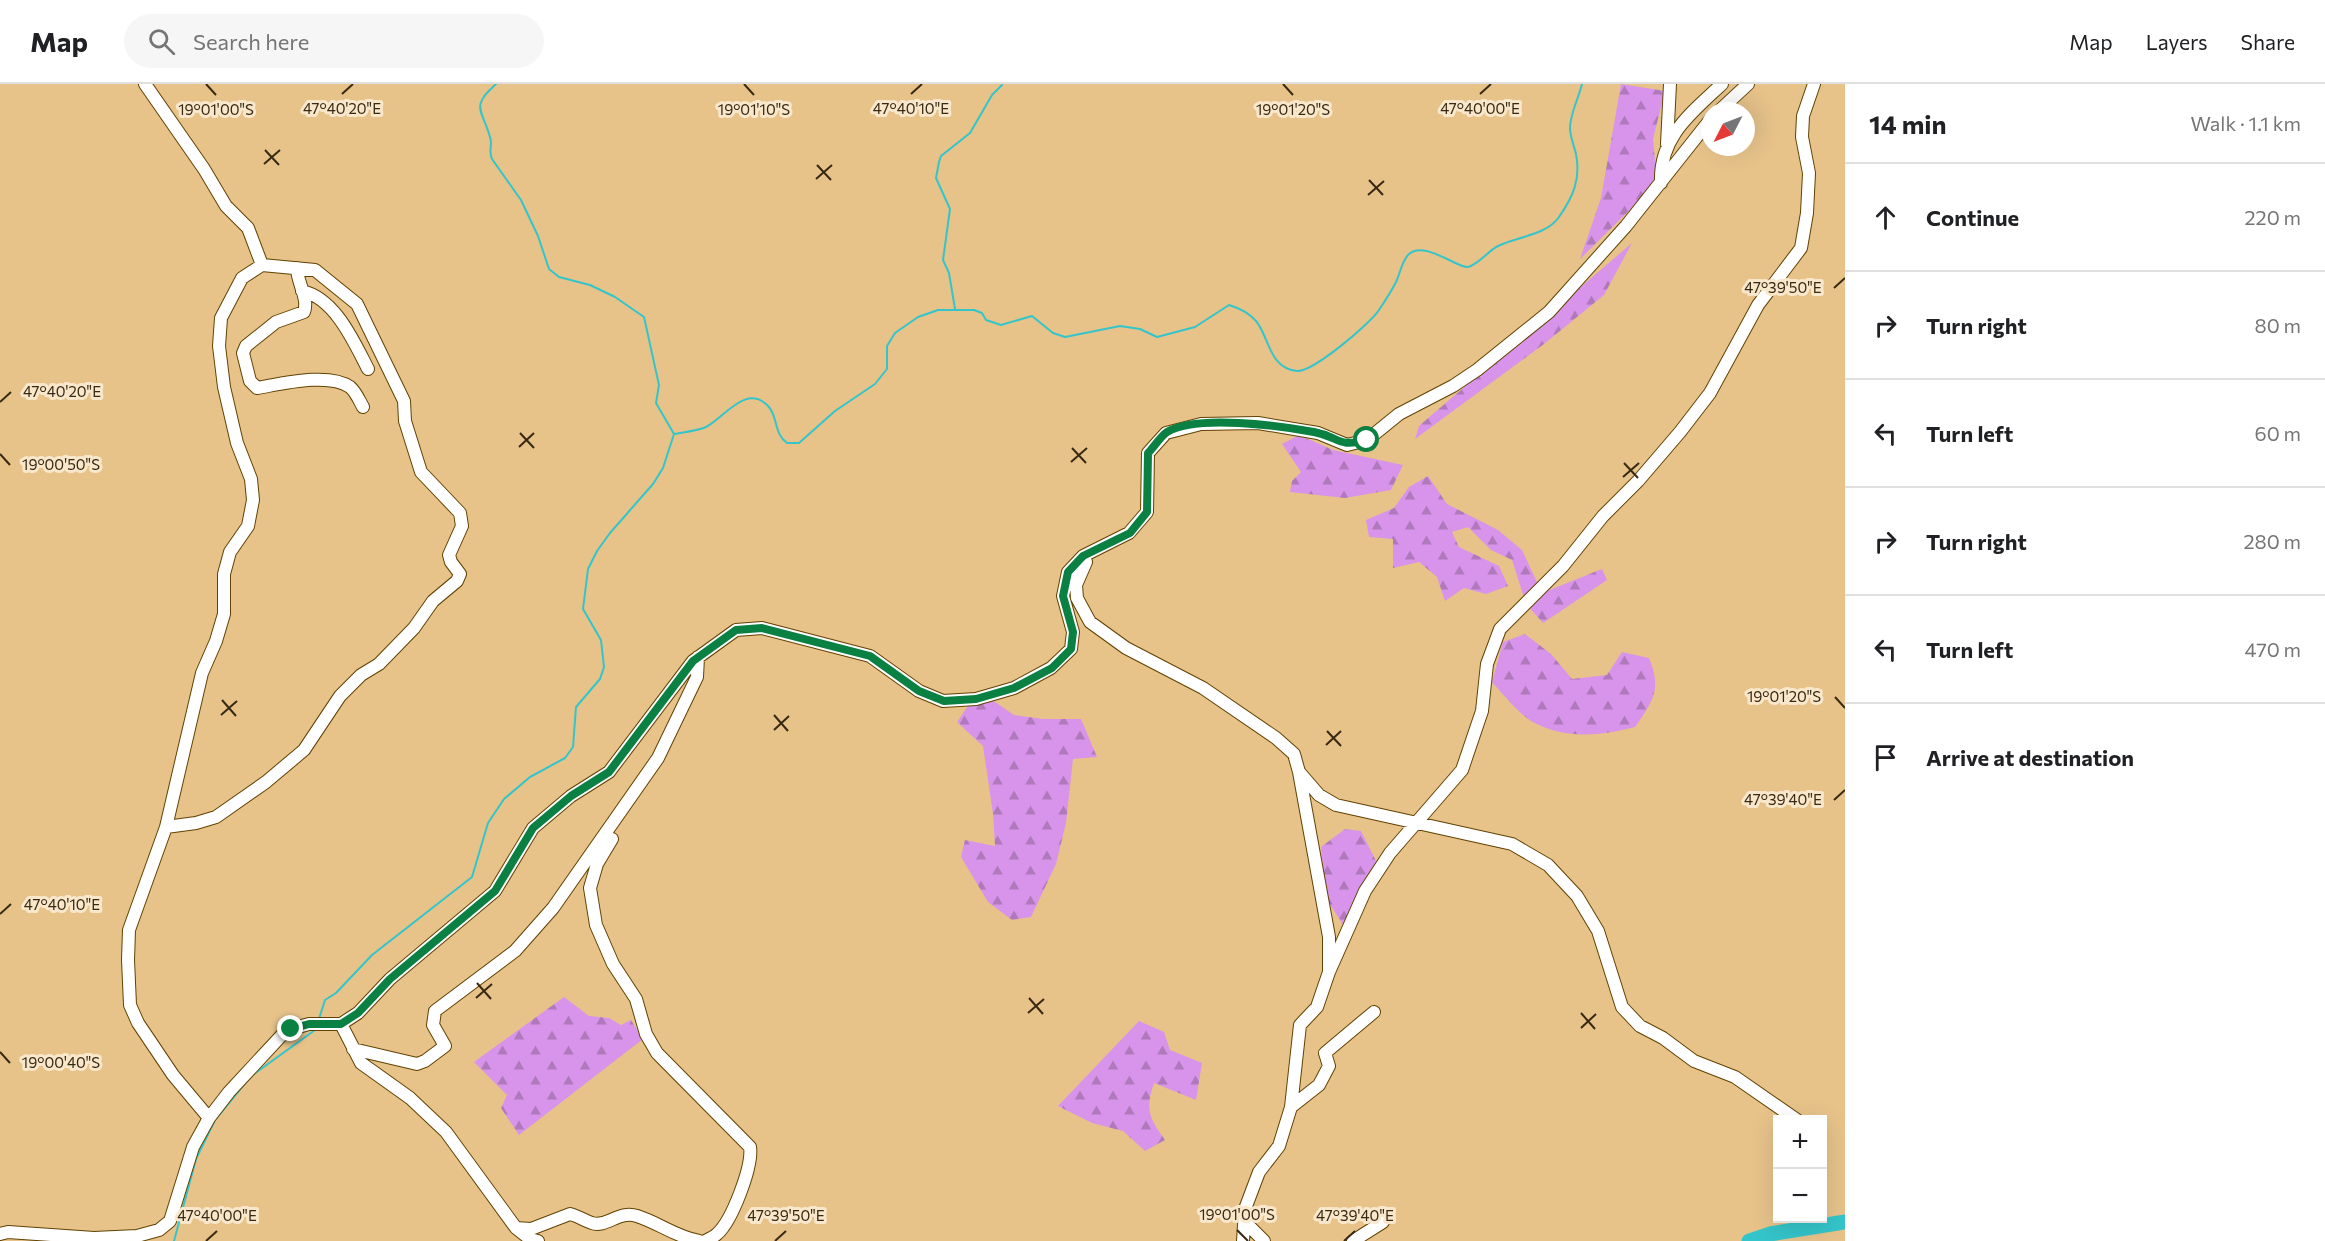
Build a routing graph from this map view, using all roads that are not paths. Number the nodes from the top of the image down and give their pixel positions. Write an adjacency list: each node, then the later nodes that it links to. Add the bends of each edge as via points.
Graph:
1 (145, 84): 10 (street, via 226,206 248,228)
2 (1670, 84): 8 (street)
3 (1722, 84): 8 (street)
4 (1748, 84): 6 (street)
5 (1814, 84): 19 (street, via 1803,116 1802,137 1809,173 1801,248 1758,304 1710,393 1680,432 1563,566 1500,629 1487,664 1482,711 1462,770)
6 (1729, 102)
7 (1701, 132): 9 (street)
8 (1667, 144): 9 (street, via 1660,164)
9 (1661, 183): 15 (street, via 1549,312 1477,370 1399,414 1367,440 1347,445 1318,433 1258,423 1201,424 1166,433 1148,453 1147,512 1130,533)
10 (262, 265): 11 (street); 20 (street, via 242,278 221,318 219,346 224,387 237,443 251,479 253,500 248,525 227,563 224,614 202,673)
11 (297, 268): 12 (street); 20 (street, via 315,270 357,304 404,401 405,421 421,472 460,513 462,526 449,555 460,574 379,664 340,696 304,750 216,817)
12 (302, 291): 13 (street, via 334,313); 14 (street, via 304,312 276,321 246,346 243,353 250,381 258,388 308,380 337,382 349,386)
13 (368, 369)
14 (363, 407)
15 (1083, 556): 16 (street, via 1068,572 1063,596 1073,632 1071,649 1052,668 1014,688 976,699 944,701 919,691 870,656 762,628 736,630); 17 (street, via 1086,562 1076,585 1077,598 1090,622 1126,648 1203,688 1276,738 1294,754)
16 (698, 657): 18 (street, via 697,677 658,758); 23 (street, via 609,772 571,796 533,828 495,891 390,979 358,1013)
17 (1299, 772): 19 (street, via 1319,795 1336,805); 21 (street, via 1329,937)
18 (616, 822): 24 (street, via 515,951 435,1011 433,1025 445,1046 417,1064); 34 (street, via 615,834 597,864 590,888 596,925 613,964 636,999 646,1034 657,1053 750,1147 752,1159 728,1220 717,1235)
19 (1418, 823): 21 (street, via 1390,853 1365,891); 26 (street, via 1512,844 1548,865 1577,896 1598,931 1622,1007 1640,1026 1694,1061 1735,1077)
20 (166, 827): 27 (street, via 129,930 130,1005 173,1075)
21 (1329, 972): 25 (street, via 1317,1007 1300,1025)
22 (1374, 1012): 25 (street, via 1325,1053 1329,1066 1319,1085)
23 (338, 1023): 24 (street); 27 (street, via 309,1024 281,1036)
24 (353, 1049): 30 (street, via 361,1063 410,1098 447,1132)
25 (1291, 1107): 28 (street, via 1279,1146 1259,1172 1245,1209)
26 (1791, 1115)
27 (209, 1118): 31 (street, via 193,1147 170,1221 159,1230 137,1236 94,1238)
28 (1245, 1222): 35 (street); 36 (street)
29 (1383, 1222): 37 (street)
30 (516, 1228): 32 (street); 33 (street, via 531,1229 570,1214 592,1224 620,1215 636,1216 684,1239)
31 (0, 1234)
32 (538, 1241)
33 (699, 1241)
34 (705, 1241)
35 (1243, 1241)
36 (1264, 1241)
37 (1353, 1241)

